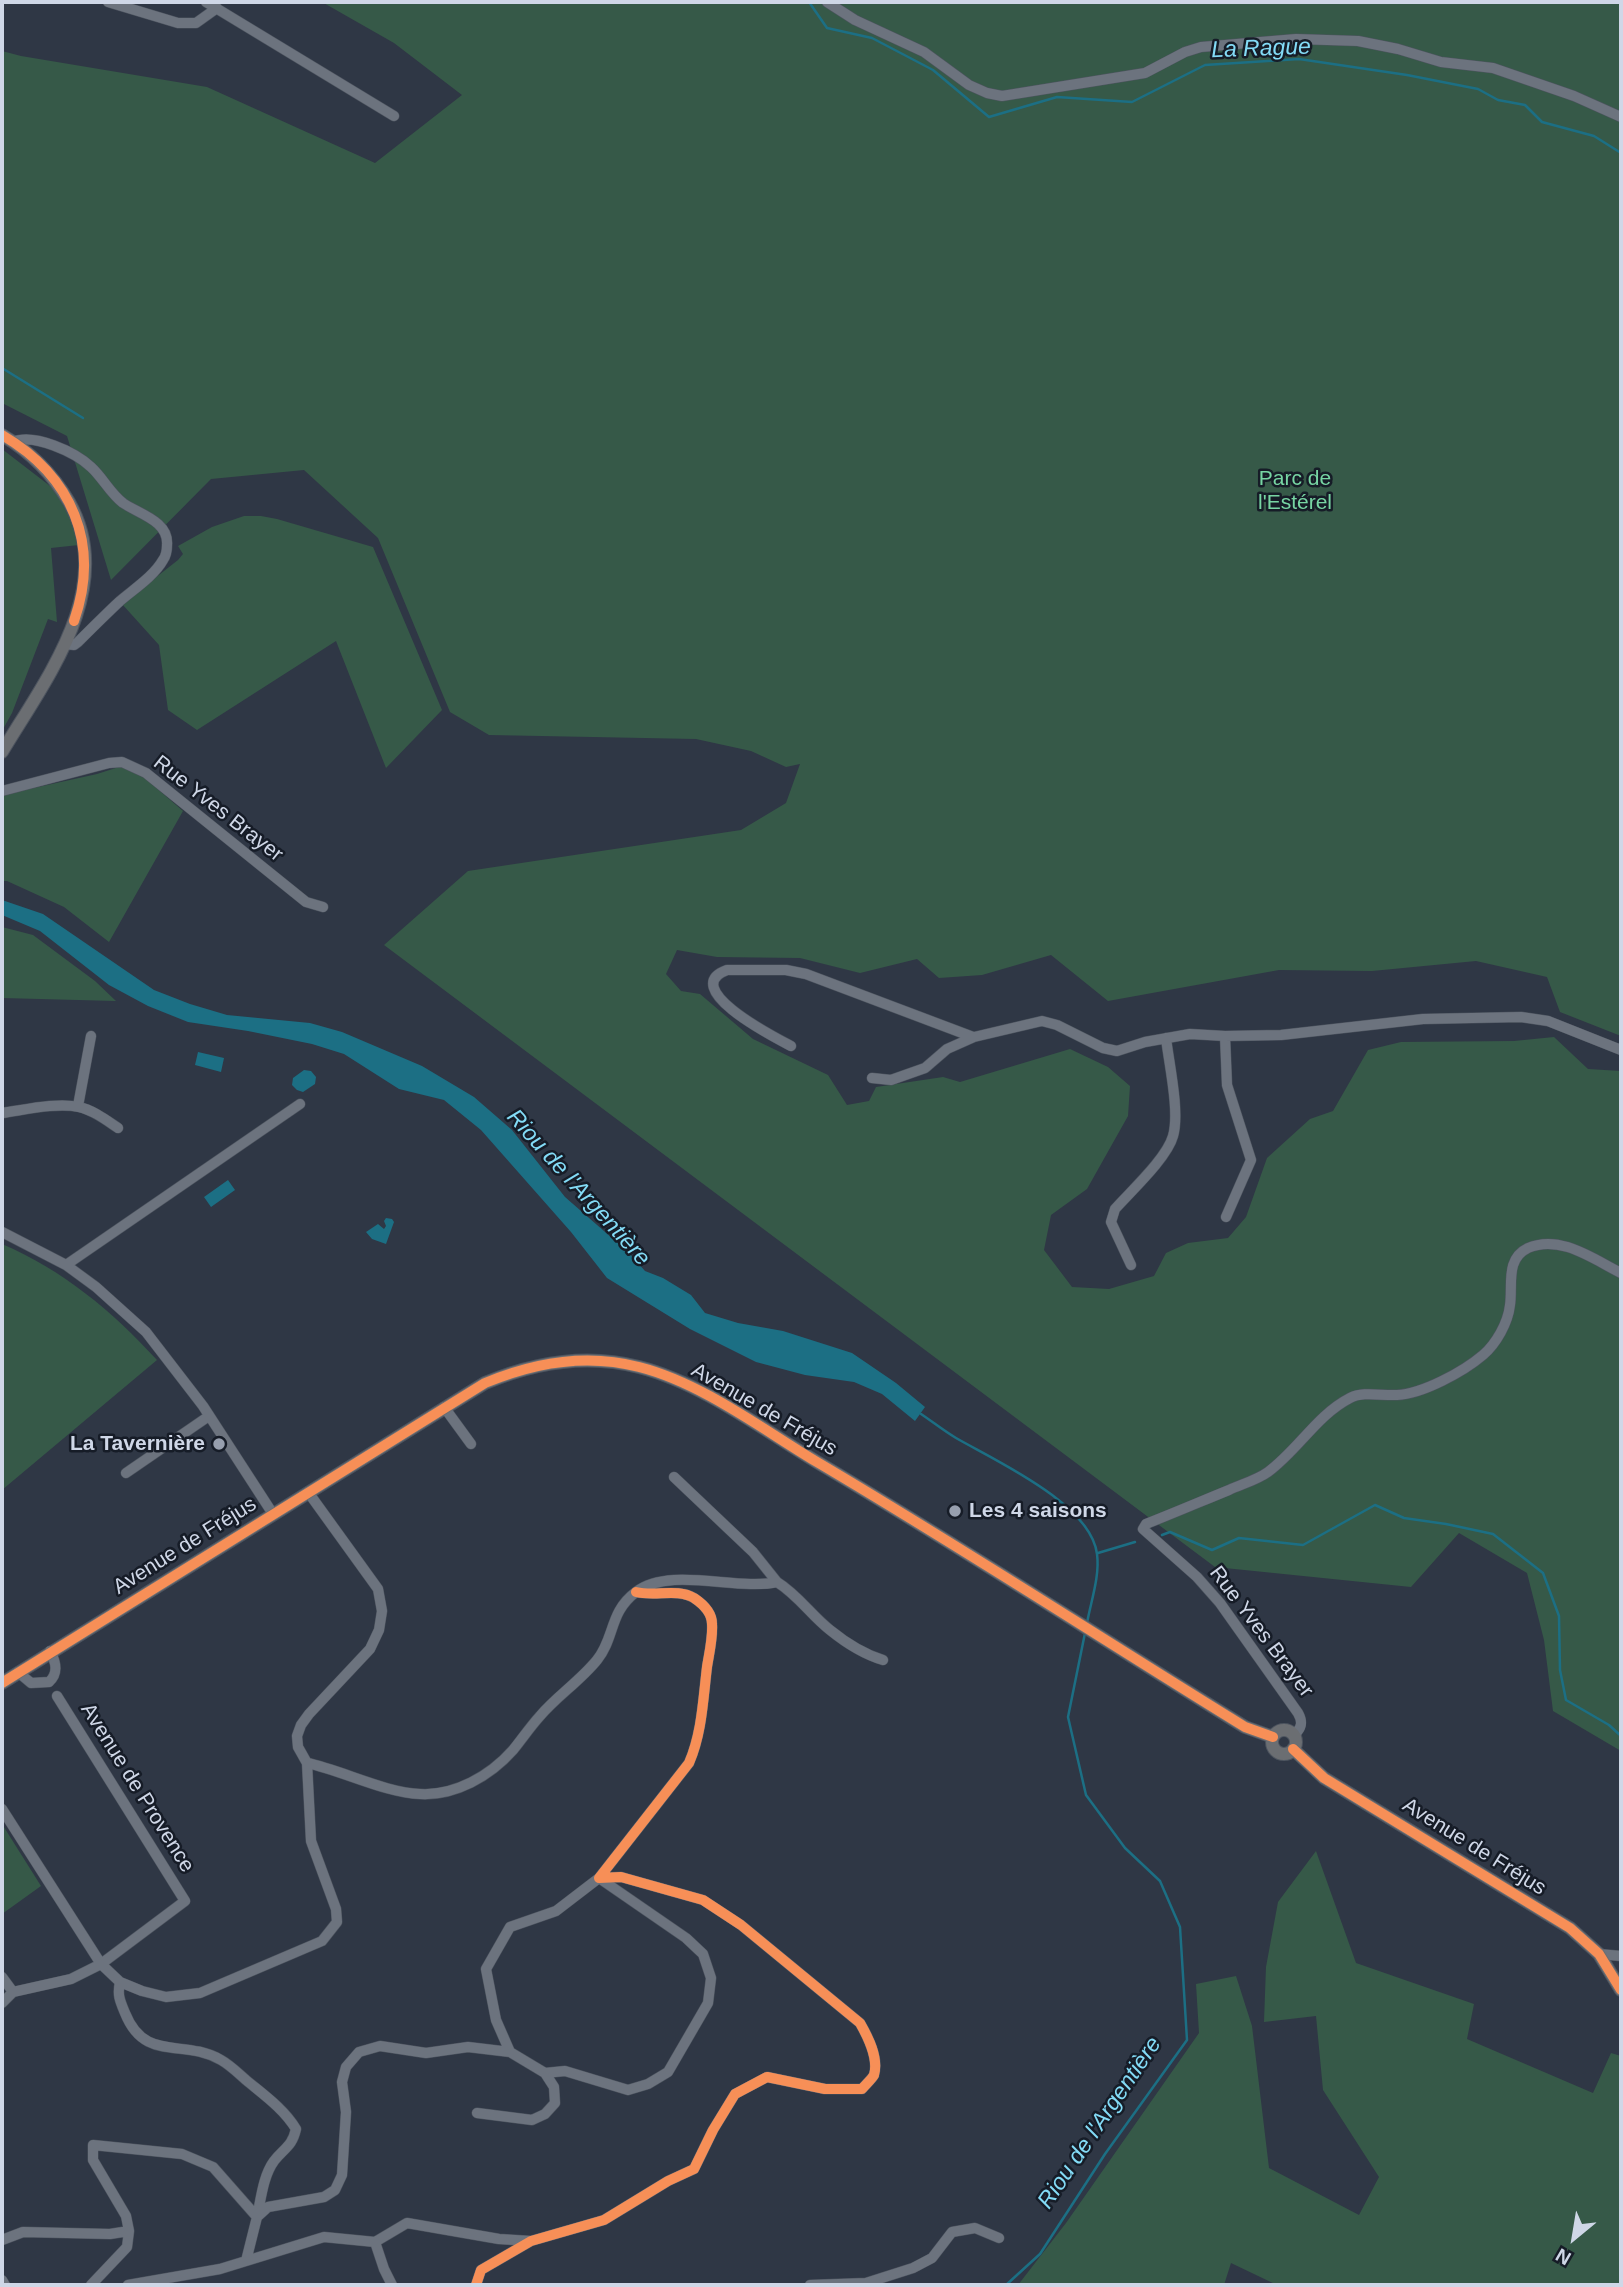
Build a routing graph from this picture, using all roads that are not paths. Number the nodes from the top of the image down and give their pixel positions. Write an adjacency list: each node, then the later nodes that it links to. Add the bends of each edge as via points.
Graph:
1 (108, 2): 4 (street, via 178,23 196,23)
2 (206, 2): 4 (street)
3 (827, 2): 6 (street, via 924,52 969,85 1002,96 1145,73 1201,47 1296,38 1358,41 1441,62 1493,68)
4 (217, 8): 5 (street)
5 (394, 116)
6 (1621, 117)
7 (7, 438): 8 (main road, via 54,478 83,539 84,586); 8 (street, via 48,444 79,457 123,502 166,532 164,559 156,570 78,642)
8 (65, 644): 9 (main road)
9 (2, 752)
10 (157, 768): 11 (street)
11 (146, 774): 12 (street, Rue Yves Brayer, via 122,762 109,763); 13 (street, Rue Yves Brayer, via 306,902)
12 (2, 791)
13 (323, 906)
14 (91, 1036): 22 (street)
15 (974, 1037): 17 (street, via 1042,1021 1116,1051); 18 (street, via 806,974 727,970 718,974 712,981 715,993 768,1035); 20 (street, via 947,1049 925,1068 891,1080)
16 (1225, 1037): 17 (street, via 1190,1034); 19 (street, via 1423,1019 1508,1017 1548,1021); 25 (street, via 1227,1085 1251,1160)
17 (1166, 1038): 28 (street, via 1176,1118 1173,1137 1166,1152 1112,1215)
18 (791, 1046)
19 (1621, 1050)
20 (872, 1078)
21 (300, 1104): 27 (street)
22 (78, 1106): 23 (street); 24 (street)
23 (2, 1113)
24 (118, 1128)
25 (1226, 1217)
26 (2, 1232): 27 (street)
27 (66, 1265): 31 (street, via 146,1332)
28 (1131, 1265)
29 (1621, 1273): 44 (street, Rue Yves Brayer, via 1565,1245 1552,1243 1524,1250 1510,1277 1510,1307 1502,1330 1485,1354 1422,1390 1353,1396 1324,1417 1265,1474 1146,1524 1143,1529 1198,1577 1220,1604 1298,1713 1301,1726)
30 (444, 1407): 32 (street); 35 (main road, Avenue de Fréjus); 45 (main road, Avenue de Fréjus, via 485,1383 530,1366 607,1361 664,1375 845,1478 1245,1727)
31 (209, 1416): 33 (street); 36 (street)
32 (471, 1444)
33 (127, 1473)
34 (674, 1477): 37 (street, via 753,1552)
35 (308, 1492): 36 (main road, Avenue de Fréjus); 47 (street, via 378,1589 382,1611 370,1649 301,1726 298,1747)
36 (274, 1514): 39 (main road, Avenue de Fréjus)
37 (777, 1582): 38 (street, via 660,1582); 40 (street, via 830,1630 865,1654)
38 (636, 1592): 47 (street, via 614,1618 597,1660 512,1751 469,1784 448,1792 419,1794); 49 (street, via 692,1597 710,1614 711,1642 697,1744 689,1763)
39 (50, 1651): 41 (main road, Avenue de Fréjus); 43 (street, via 56,1667)
40 (883, 1660)
41 (18, 1672): 42 (main road, Avenue de Fréjus); 43 (street, via 31,1683)
42 (2, 1683)
43 (52, 1688): 52 (street, Avenue de Provence, via 185,1901)
44 (1294, 1735): 45 (main road, via 1280,1730); 46 (main road)
45 (1273, 1737): 46 (main road, via 1277,1751)
46 (1293, 1749): 50 (main road, Avenue de Fréjus, via 1324,1777 1570,1928)
47 (307, 1763): 54 (street, via 311,1841 336,1909 337,1922 329,1933 322,1941 200,1993 166,1997)
48 (2, 1809): 52 (street)
49 (600, 1878): 58 (street, via 556,1911 510,1927 486,1969 496,2020); 59 (street, via 686,1937 703,1955 711,1978 708,2003 668,2072 648,2084 628,2090 565,2071); 65 (street, via 621,1877 703,1900 741,1925 860,2023 870,2039 874,2076 862,2089 825,2089 767,2077 735,2094 694,2169 604,2220)
50 (1599, 1954): 51 (street); 55 (main road, Avenue de Fréjus)
51 (1621, 1956)
52 (102, 1964): 54 (street); 56 (street, via 71,1979)
53 (2, 1977): 56 (street)
54 (120, 1982): 61 (street, via 117,1995 130,2026 148,2043 222,2060 288,2115 296,2129 293,2141 267,2174)
55 (1621, 1990)
56 (13, 1992): 57 (street)
57 (2, 2003)
58 (510, 2053): 59 (street); 61 (street, via 468,2047 426,2053 380,2046 359,2052 346,2067 342,2082 346,2112 342,2175 335,2190 324,2197 268,2207)
59 (545, 2073): 60 (street, via 554,2087 555,2103 545,2114 532,2120)
60 (477, 2113)
61 (257, 2217): 62 (street, via 213,2166 182,2154 93,2145 93,2160 126,2216); 67 (street)
62 (129, 2231): 64 (street, via 23,2232); 70 (street, via 127,2247)
63 (999, 2238): 74 (street, via 975,2228 952,2232 932,2258 913,2268 866,2283)
64 (2, 2240)
65 (531, 2241): 66 (street, via 407,2223); 73 (street, via 481,2270)
66 (375, 2242): 67 (street, via 324,2236); 72 (street)
67 (246, 2261): 71 (street)
68 (2, 2280): 69 (street)
69 (5, 2285)
70 (91, 2285)
71 (128, 2285)
72 (392, 2285)
73 (475, 2285)
74 (810, 2285)

